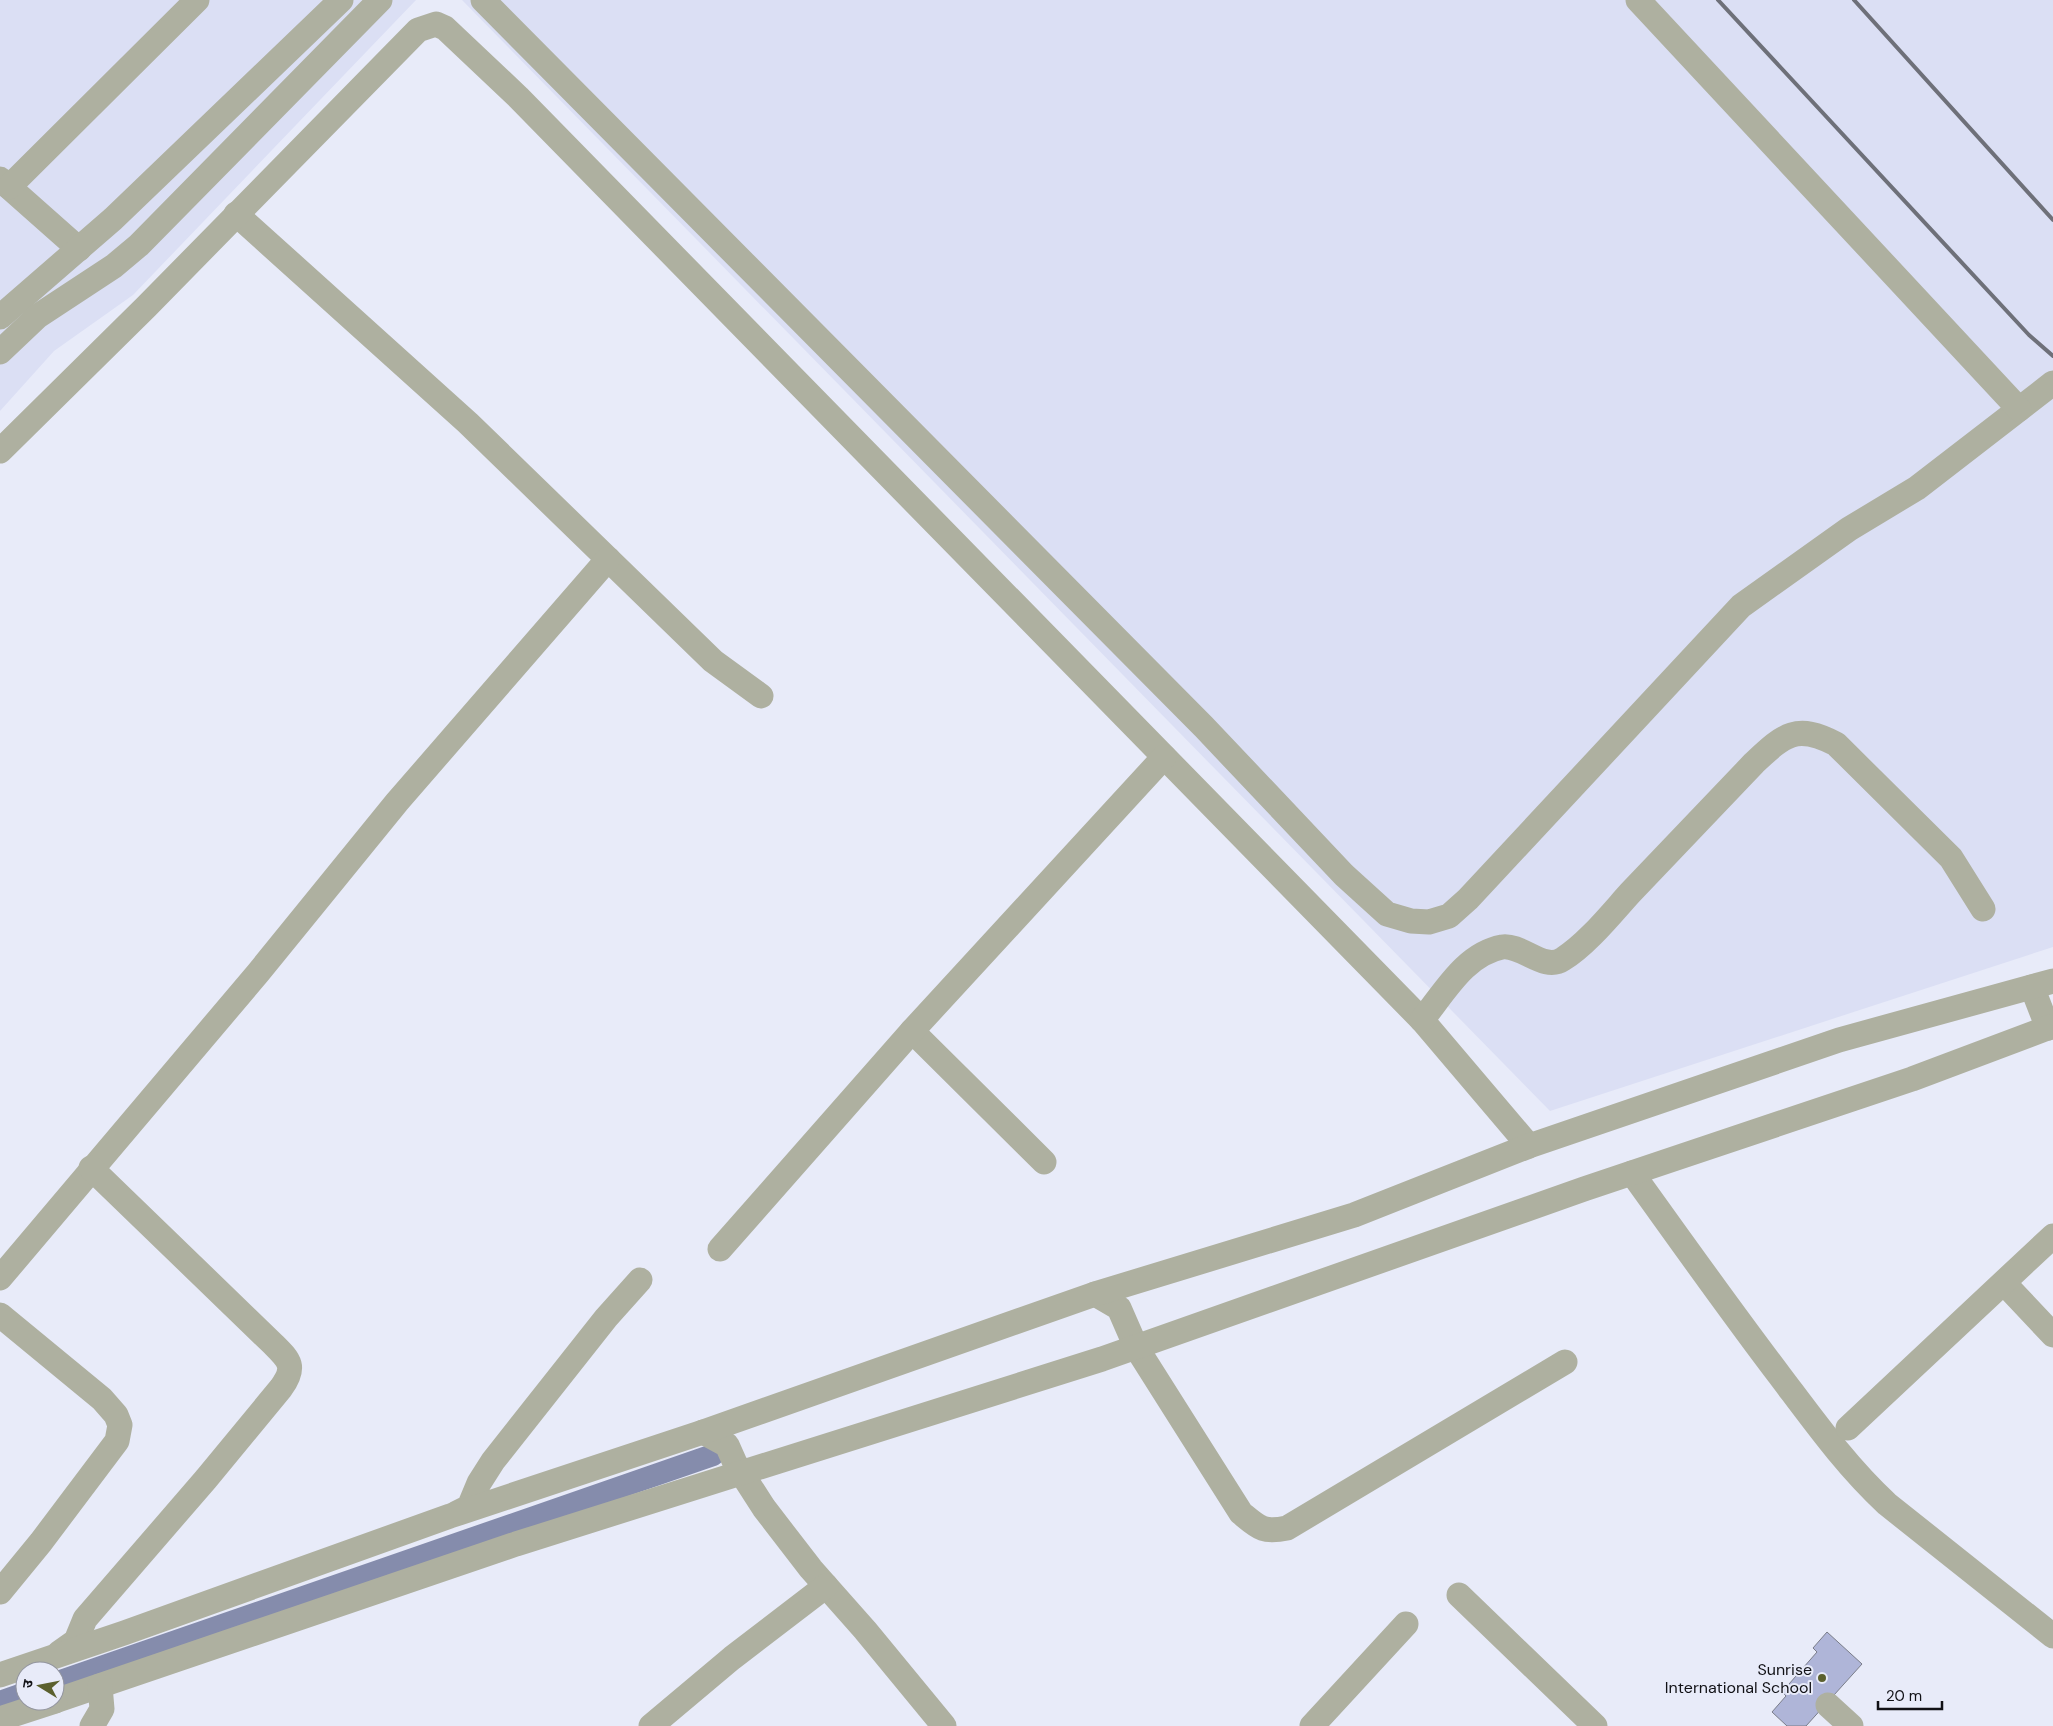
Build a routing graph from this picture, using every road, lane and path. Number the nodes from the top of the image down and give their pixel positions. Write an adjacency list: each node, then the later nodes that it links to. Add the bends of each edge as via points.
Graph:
1 (197, 0): 6 (street)
2 (341, 0): 8 (street)
3 (380, 0): 10 (street, via 139,245 114,266 38,316)
4 (483, 0): 12 (street, via 1198,720 1344,875 1387,914 1411,921 1429,922 1449,916 1468,899 1741,606 1849,529 1917,488)
5 (1638, 0): 12 (street)
6 (4, 183): 8 (street)
7 (236, 214): 13 (street); 14 (street, via 468,423); 16 (street, via 418,30 436,24 445,28 518,96)
8 (79, 249): 9 (street)
9 (0, 317)
10 (0, 352)
11 (2053, 383): 12 (street)
12 (2019, 408)
13 (0, 451)
14 (608, 559): 15 (street, via 713,661); 24 (street, via 397,802)
15 (761, 696)
16 (1164, 757): 19 (street); 21 (street)
17 (1983, 909): 19 (street, via 1951,858 1836,744 1819,735 1791,735 1777,742 1754,763 1609,916 1561,960 1549,962 1518,948 1502,947 1478,957 1465,967)
18 (2043, 984): 20 (street); 22 (street, via 1839,1040)
19 (1422, 1020): 22 (street)
20 (2050, 1027): 25 (street, via 1912,1080)
21 (912, 1031): 23 (street); 27 (street)
22 (1528, 1146): 31 (street, via 1354,1215)
23 (1044, 1162)
24 (91, 1168): 28 (street); 45 (street, via 287,1358 291,1368 290,1376 281,1388 85,1619 76,1641)
25 (1632, 1173): 34 (street); 44 (street, via 1733,1314 1828,1440 1865,1483 1894,1510)
26 (2053, 1236): 30 (street)
27 (720, 1249)
28 (0, 1278)
29 (640, 1280): 39 (street, via 493,1461 478,1483 469,1507)
30 (2004, 1283): 33 (street); 36 (street)
31 (1095, 1294): 34 (street, via 1119,1308); 37 (street)
32 (0, 1315): 41 (street, via 102,1399 120,1425 117,1441 100,1465)
33 (2053, 1334)
34 (1134, 1341): 35 (street, via 1240,1513 1259,1528 1271,1532 1288,1528); 38 (street)
35 (1565, 1362)
36 (1848, 1428)
37 (703, 1432): 38 (street); 39 (street)
38 (735, 1461): 40 (street, via 764,1508); 47 (street, via 516,1544)
39 (450, 1516): 45 (street)
40 (826, 1586): 53 (street); 54 (street)
41 (0, 1592)
42 (1459, 1595): 56 (street)
43 (1406, 1624): 55 (street)
44 (2053, 1636)
45 (54, 1657): 46 (street)
46 (0, 1675)
47 (100, 1686): 48 (street); 52 (street, via 102,1709)
48 (65, 1698)
49 (1828, 1705): 57 (street)
50 (24, 1711): 51 (street)
51 (0, 1719)
52 (92, 1726)
53 (651, 1726)
54 (944, 1726)
55 (1312, 1726)
56 (1595, 1726)
57 (1850, 1726)

